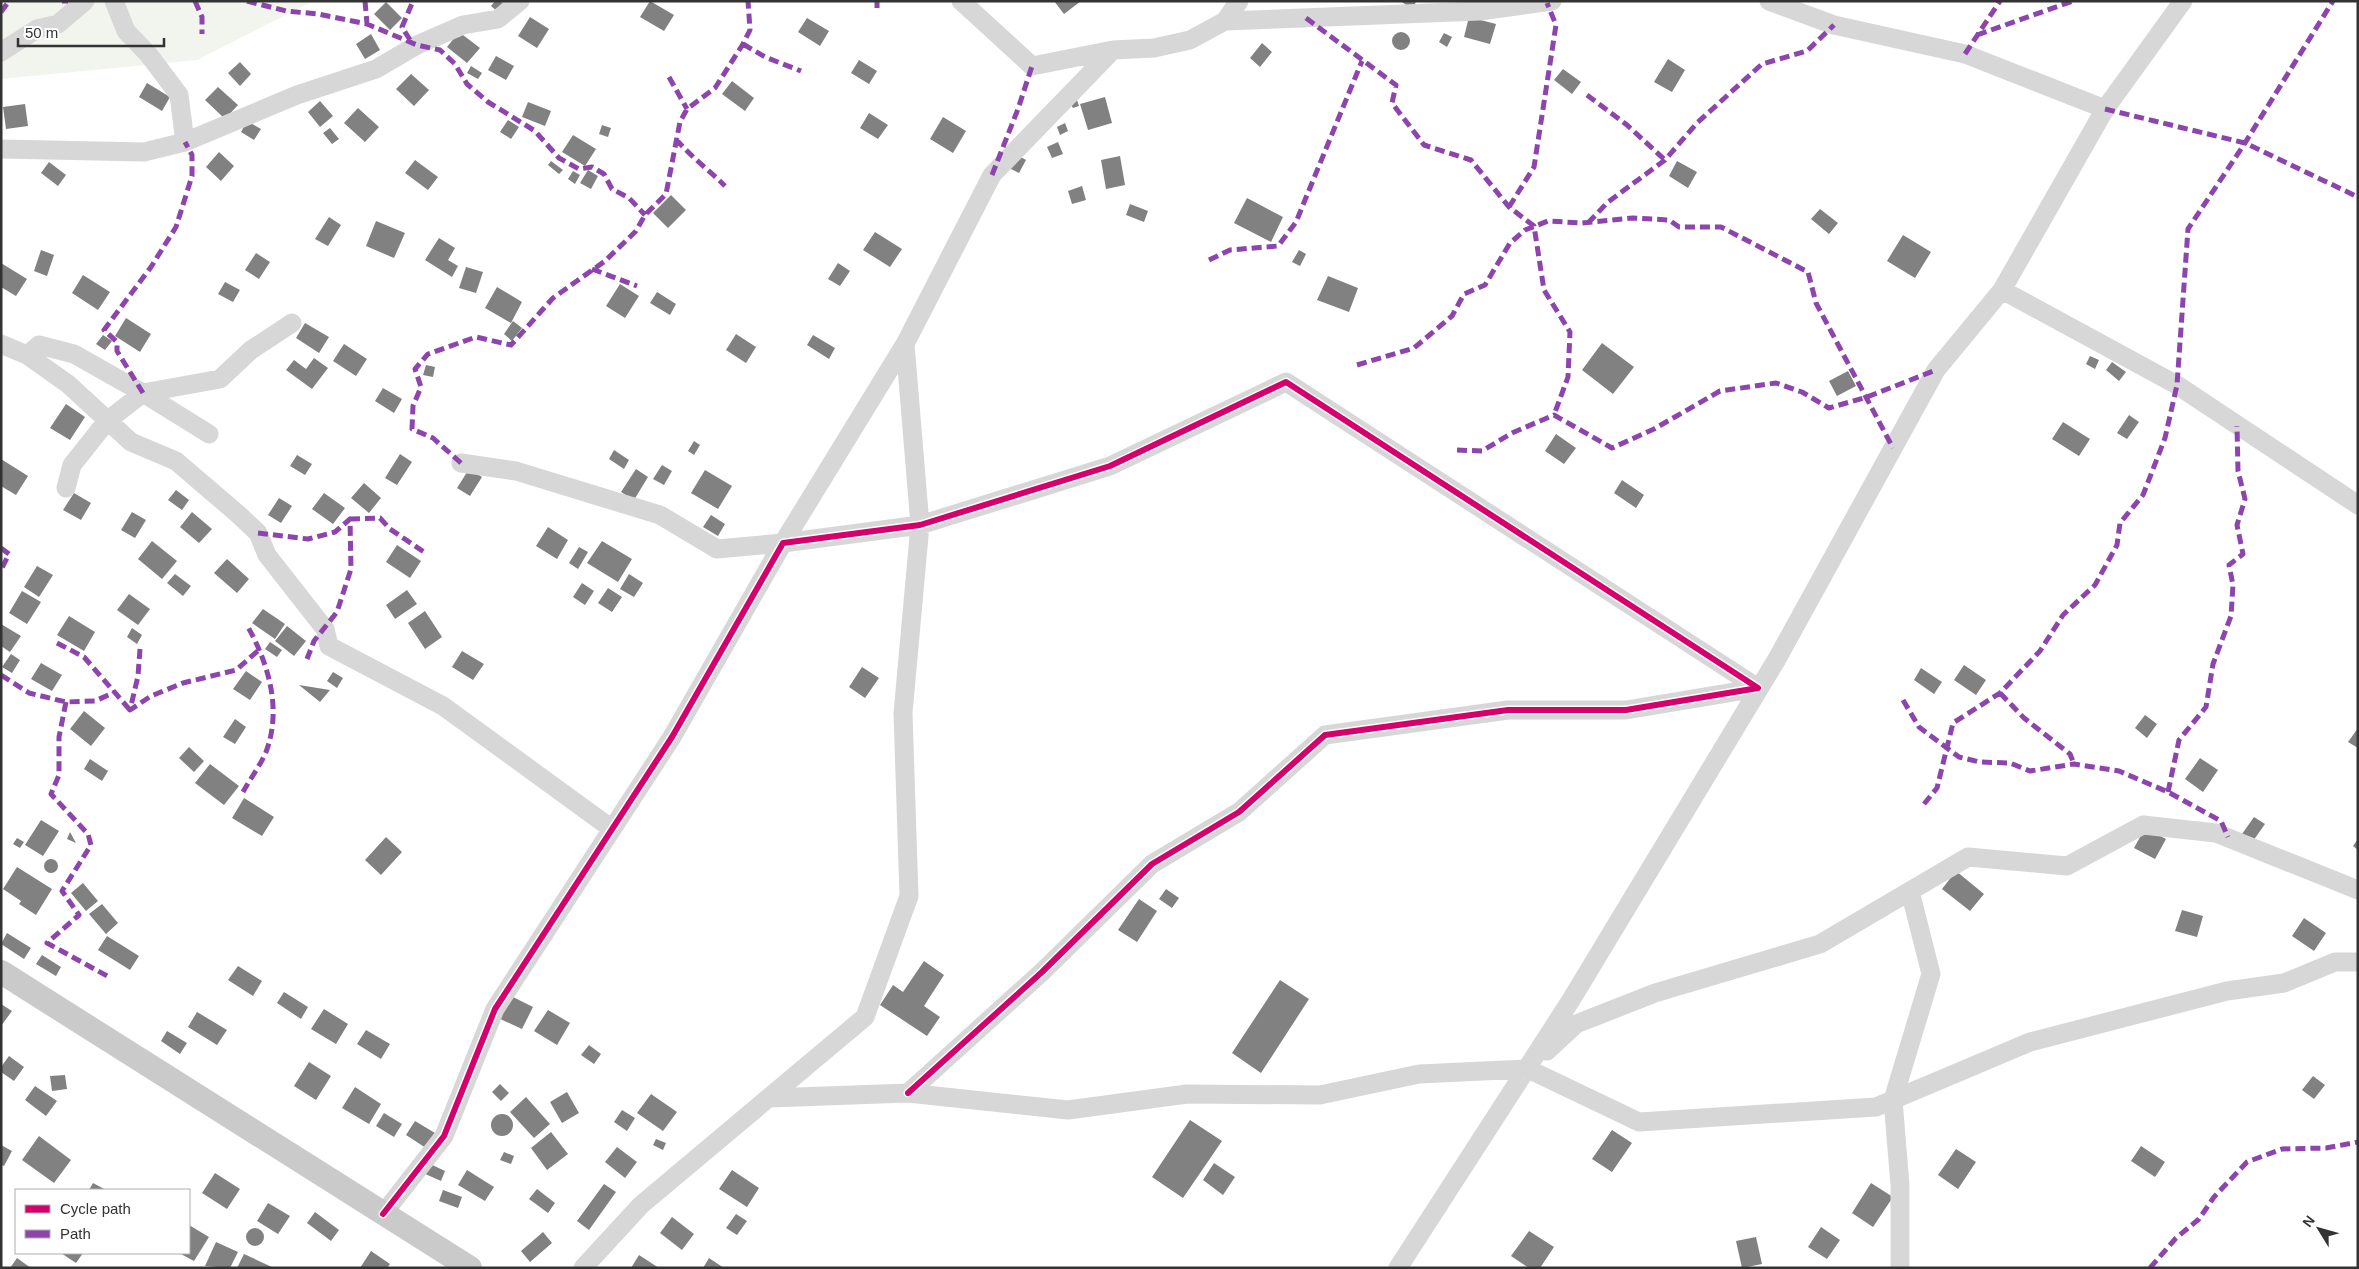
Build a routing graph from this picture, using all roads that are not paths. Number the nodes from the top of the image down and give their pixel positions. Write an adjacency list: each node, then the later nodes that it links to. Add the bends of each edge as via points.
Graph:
1 (84, 1): 11 (street, via 58,24 36,29)
2 (114, 1): 13 (street, via 126,31 149,55 178,95)
3 (520, 1): 13 (street, via 498,19 463,25 376,68 297,95)
4 (961, 1): 10 (street, via 1032,66)
5 (1239, 1): 9 (street)
6 (1552, 1): 9 (street, via 1480,11)
7 (1768, 1): 12 (street, via 1834,25 1964,54)
8 (2183, 1): 12 (street)
9 (1225, 21): 10 (street, via 1190,40 1154,48)
10 (1113, 50): 18 (street, via 992,175)
11 (1, 52)
12 (2105, 109): 15 (street)
13 (185, 142): 14 (street, via 144,152)
14 (1, 149)
15 (2002, 290): 25 (street, via 2177,385); 28 (street, via 1936,370)
16 (292, 323): 20 (street, via 251,350 220,379)
17 (1, 344): 19 (street)
18 (905, 344): 26 (street); 27 (street)
19 (27, 355): 20 (street, via 39,345 74,354); 21 (street, via 68,384)
20 (144, 393): 21 (street); 22 (street)
21 (106, 421): 24 (street, via 72,465); 29 (street, via 131,442 176,462 258,533 267,555 324,628 329,646 443,706)
22 (209, 434)
23 (461, 463): 27 (street, via 516,471 660,516 717,549)
24 (66, 488)
25 (2358, 504)
26 (920, 525): 27 (street); 28 (street, via 1110,466 1286,382); 36 (street, via 903,713 909,896 865,1017)
27 (783, 543): 29 (street, via 672,737)
28 (1758, 688): 34 (street); 35 (street, via 1626,710 1508,710 1325,735 1239,812 1152,864 1042,972)
29 (612, 829): 38 (street, via 494,1009 444,1136)
30 (2358, 890): 31 (street, via 2216,833 2143,825 2067,866 1968,857)
31 (1910, 891): 34 (street, via 1820,944 1655,994 1576,1024); 37 (street, via 1931,974)
32 (2358, 962): 37 (street, via 2335,962 2284,983 2227,991 2030,1042)
33 (1, 972): 38 (main road)
34 (1528, 1069): 35 (street, via 1419,1074 1320,1095 1187,1094 1068,1110); 37 (street, via 1639,1122 1876,1107); 41 (street)
35 (908, 1093): 36 (street)
36 (769, 1098): 40 (street, via 641,1205)
37 (1893, 1100): 42 (street, via 1900,1185)
38 (384, 1214): 39 (main road)
39 (470, 1268)
40 (583, 1268)
41 (1398, 1268)
42 (1900, 1268)

